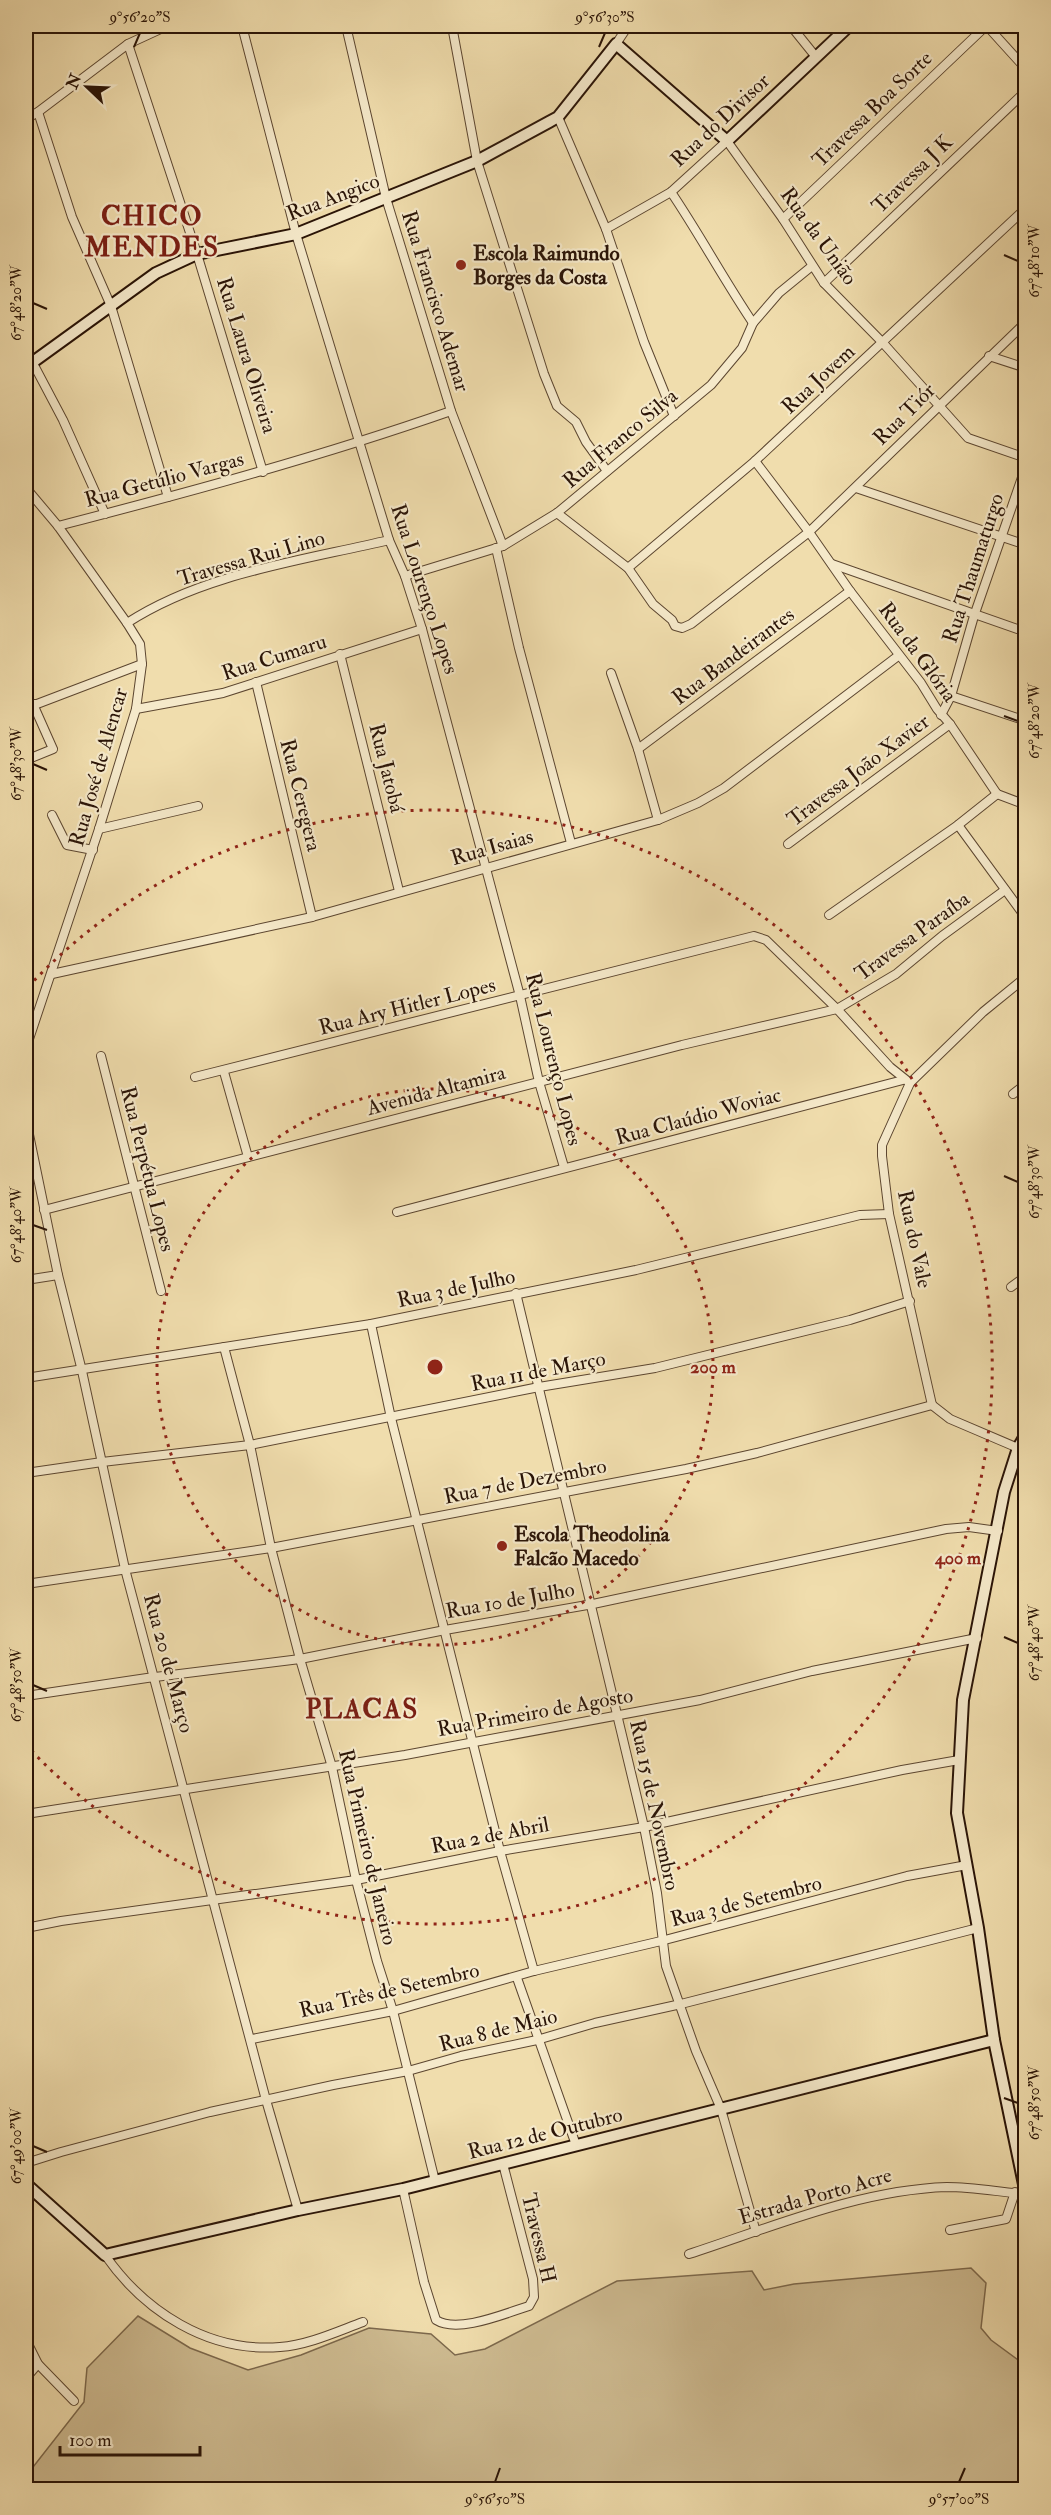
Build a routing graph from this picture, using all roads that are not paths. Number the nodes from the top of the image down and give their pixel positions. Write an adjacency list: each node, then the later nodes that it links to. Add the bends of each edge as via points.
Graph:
1 (167, 26): 9 (street)
2 (242, 26): 24 (street, Rua Lourenço Lopes)
3 (346, 26): 20 (street, Rua Francisco Ademar)
4 (452, 26): 18 (street)
5 (628, 26): 10 (street, Rua Angico)
6 (791, 26): 11 (street)
7 (849, 26): 11 (street, Rua do Divisor)
8 (986, 26): 12 (street); 22 (street, Travessa Boa Sorte)
9 (128, 44): 14 (street); 25 (street, Rua Laura Oliveira)
10 (616, 44): 15 (street, Rua Angico); 17 (street, Rua da União)
11 (816, 57): 17 (street, Rua do Divisor)
12 (1024, 64)
13 (1026, 91): 27 (street, Travessa J K)
14 (38, 112): 16 (street); 28 (street, via 72,217)
15 (558, 117): 18 (street, Rua Angico); 23 (street)
16 (26, 119)
17 (727, 141): 19 (street, Rua do Divisor); 22 (street, Rua da União)
18 (477, 161): 20 (street, Rua Angico); 43 (street, via 557,406 576,422)
19 (670, 192): 23 (street, Rua do Divisor); 30 (street)
20 (386, 198): 24 (street, Rua Angico); 37 (street, Rua Francisco Ademar)
21 (1026, 208): 31 (street, Rua Jovem)
22 (783, 219): 26 (street, Rua da União)
23 (606, 229): 38 (street)
24 (296, 234): 25 (street, Rua Angico); 39 (street, Rua Lourenço Lopes)
25 (197, 254): 28 (street, Rua Angico, via 156,273); 44 (street, Rua Laura Oliveira)
26 (812, 266): 27 (street, Rua da União); 30 (street, Rua Franco Silva, via 779,293)
27 (824, 283): 31 (street, Rua da União)
28 (111, 306): 34 (street, Rua Angico); 47 (street)
29 (1026, 322): 33 (street, Rua Tiór)
30 (753, 323): 38 (street, Rua Franco Silva, via 742,348 711,385)
31 (883, 343): 36 (street, Rua da União); 41 (street, Rua Jovem)
32 (26, 350): 34 (street)
33 (989, 356): 35 (street); 36 (street, Rua Tiór)
34 (29, 365): 49 (street, via 63,420)
35 (1026, 368)
36 (938, 406): 40 (street, Rua da União, via 968,438); 46 (street, Rua Tiór)
37 (451, 411): 39 (street, Rua Getúlio Vargas); 55 (street, Rua Francisco Ademar)
38 (674, 416): 43 (street, Rua Franco Silva)
39 (360, 443): 44 (street, Rua Getúlio Vargas); 53 (street, Rua Lourenço Lopes)
40 (1026, 458)
41 (755, 461): 51 (street, Rua da Glória); 57 (street, Rua Jovem)
42 (1026, 466): 52 (street, Rua Thaumaturgo)
43 (608, 471): 48 (street, Rua Franco Silva)
44 (263, 472): 47 (street, Rua Getúlio Vargas)
45 (26, 488): 50 (street, Rua José de Alencar)
46 (856, 488): 51 (street, Rua Tiór); 52 (street)
47 (168, 497): 49 (street, Rua Getúlio Vargas)
48 (558, 513): 55 (street, Rua Franco Silva); 57 (street)
49 (105, 514): 50 (street, Rua Getúlio Vargas)
50 (58, 526): 61 (street, Rua José de Alencar)
51 (809, 532): 56 (street, Rua da Glória); 57 (street, Rua Tiór, via 682,628 652,604)
52 (1001, 538): 54 (street); 60 (street, Rua Thaumaturgo)
53 (389, 540): 58 (street, Rua Lourenço Lopes); 61 (street, Travessa Rui Lino, via 208,585 152,607)
54 (1026, 545)
55 (499, 547): 58 (street, Rua Franco Silva); 84 (street, Rua Francisco Ademar, via 519,648)
56 (831, 564): 59 (street, Rua da Glória); 60 (street)
57 (628, 568)
58 (405, 576): 62 (street, Rua Lourenço Lopes)
59 (850, 591): 65 (street, Rua da Glória); 75 (street, Rua Bandeirantes)
60 (974, 616): 63 (street); 69 (street, Rua Thaumaturgo)
61 (127, 623): 66 (street, Rua José de Alencar, via 140,644)
62 (422, 629): 64 (street, Rua Cumaru); 87 (street, Rua Lourenço Lopes)
63 (1026, 632)
64 (340, 654): 68 (street, Rua Cumaru); 89 (street, Rua Jatobá)
65 (898, 656): 72 (street, Rua da Glória, via 921,683); 81 (street, Rua Isaias, via 724,788)
66 (142, 664): 70 (street); 71 (street, Rua José de Alencar)
67 (611, 673): 75 (street)
68 (256, 682): 71 (street, Rua Cumaru, via 223,693); 91 (street, Rua Ceregera)
69 (951, 696): 72 (street, Rua Thaumaturgo); 73 (street)
70 (29, 704): 76 (street, via 53,749)
71 (136, 709): 83 (street, Rua José de Alencar)
72 (940, 715): 74 (street, Rua da Glória)
73 (1026, 721)
74 (950, 724): 77 (street, Rua da Glória); 85 (street, Travessa João Xavier)
75 (638, 749): 81 (street)
76 (26, 760)
77 (997, 794): 78 (street); 82 (street)
78 (1026, 805)
79 (198, 806): 83 (street)
80 (52, 815): 86 (street, via 67,845)
81 (658, 820): 84 (street, Rua Isaias)
82 (958, 825): 88 (street); 90 (street)
83 (99, 829): 86 (street, Rua José de Alencar)
84 (571, 843): 87 (street, Rua Isaias)
85 (788, 844)
86 (93, 850): 93 (street, Rua José de Alencar)
87 (486, 868): 89 (street, Rua Isaias); 95 (street, Rua Lourenço Lopes)
88 (1005, 890): 92 (street); 96 (street, Travessa Paraíba, via 896,974)
89 (399, 891): 91 (street, Rua Isaias)
90 (829, 915)
91 (312, 917): 93 (street, Rua Isaias)
92 (1026, 918)
93 (52, 974): 97 (street, Rua José de Alencar)
94 (1026, 977): 103 (street, via 983,1012 931,1065)
95 (520, 996): 96 (street, Rua Ary Hitler Lopes, via 759,937); 100 (street, Rua Ary Hitler Lopes); 102 (street, Rua Lourenço Lopes)
96 (837, 1009): 102 (street, Avenida Altamira); 103 (street)
97 (28, 1033): 98 (street, Rua José de Alencar)
98 (26, 1048)
99 (101, 1056): 110 (street, Rua Perpétua Lopes)
100 (224, 1072): 101 (street, Rua Ary Hitler Lopes); 107 (street)
101 (195, 1077)
102 (539, 1082): 107 (street, Avenida Altamira); 109 (street, Rua Lourenço Lopes)
103 (906, 1082): 109 (street, Rua Claúdio Woviac); 113 (street, Rua do Vale, via 882,1145)
104 (1026, 1084): 105 (street)
105 (1013, 1094)
106 (26, 1120): 108 (street, Rua 20 de Março)
107 (248, 1157): 110 (street, Avenida Altamira)
108 (30, 1158): 111 (street, Rua 20 de Março)
109 (564, 1167): 112 (street, Rua Claúdio Woviac)
110 (135, 1187): 111 (street, Avenida Altamira); 118 (street, Rua Perpétua Lopes)
111 (44, 1210): 114 (street, Rua 20 de Março)
112 (397, 1212)
113 (889, 1214): 119 (street, Rua 3 de Julho, via 860,1215 636,1270); 120 (street, Rua do Vale)
114 (58, 1275): 116 (street); 123 (street, Rua 20 de Março)
115 (1026, 1276): 117 (street)
116 (26, 1280)
117 (1011, 1287)
118 (161, 1292)
119 (516, 1293): 121 (street, Rua 3 de Julho); 125 (street, Rua 15 de Novembro)
120 (910, 1301): 125 (street, Rua 11 de Março, via 700,1358); 126 (street, Rua do Vale)
121 (371, 1324): 122 (street, Rua 3 de Julho); 127 (street)
122 (224, 1347): 123 (street, Rua 3 de Julho); 129 (street, Rua Primeiro de Janeiro)
123 (82, 1371): 124 (street, Rua 3 de Julho); 131 (street, Rua 20 de Março)
124 (26, 1378)
125 (539, 1387): 127 (street, Rua 11 de Março); 133 (street, Rua 15 de Novembro)
126 (932, 1405): 130 (street, via 950,1419); 133 (street, Rua 7 de Dezembro, via 757,1454)
127 (391, 1418): 129 (street, Rua 11 de Março); 134 (street)
128 (1026, 1434): 130 (street)
129 (250, 1445): 131 (street, Rua 11 de Março); 136 (street, Rua Primeiro de Janeiro)
130 (1018, 1448): 135 (street, via 1004,1492)
131 (102, 1462): 132 (street, Rua 11 de Março); 137 (street, Rua 20 de Março)
132 (26, 1473)
133 (563, 1493): 134 (street, Rua 7 de Dezembro); 139 (street, Rua 15 de Novembro)
134 (418, 1520): 136 (street, Rua 7 de Dezembro); 140 (street)
135 (998, 1531): 139 (street, Rua 10 de Julho, via 946,1529); 141 (street)
136 (271, 1548): 137 (street, Rua 7 de Dezembro); 142 (street, Rua Primeiro de Janeiro)
137 (125, 1569): 138 (street, Rua 7 de Dezembro); 143 (street, Rua 20 de Março)
138 (26, 1584)
139 (593, 1604): 140 (street, Rua 10 de Julho); 145 (street, Rua 15 de Novembro)
140 (445, 1630): 142 (street, Rua 10 de Julho); 146 (street)
141 (977, 1638): 145 (street, Rua Primeiro de Agosto); 147 (street, via 963,1700)
142 (300, 1659): 143 (street, Rua 10 de Julho); 148 (street, Rua Primeiro de Janeiro)
143 (154, 1678): 144 (street, Rua 10 de Julho); 149 (street, Rua 20 de Março)
144 (26, 1696)
145 (618, 1715): 146 (street, Rua Primeiro de Agosto); 151 (street, Rua 15 de Novembro)
146 (474, 1742): 148 (street, Rua Primeiro de Agosto); 152 (street)
147 (959, 1760): 151 (street, Rua 2 de Abril); 153 (street, via 957,1813)
148 (332, 1767): 149 (street, Rua Primeiro de Agosto); 154 (street, Rua Primeiro de Janeiro)
149 (185, 1790): 150 (street, Rua Primeiro de Agosto); 155 (street, Rua 20 de Março)
150 (26, 1814)
151 (644, 1827): 152 (street, Rua 2 de Abril); 158 (street, Rua 15 de Novembro)
152 (500, 1851): 154 (street, Rua 2 de Abril); 159 (street)
153 (967, 1865): 157 (street); 158 (street, Rua 3 de Setembro, via 907,1876)
154 (356, 1880): 155 (street, Rua 2 de Abril); 162 (street, Rua Primeiro de Janeiro)
155 (213, 1901): 156 (street, Rua 2 de Abril); 163 (street, Rua 20 de Março)
156 (26, 1928)
157 (978, 1928): 161 (street, Rua 8 de Maio); 165 (street)
158 (662, 1941): 159 (street, Rua 3 de Setembro); 161 (street, Rua 15 de Novembro, via 666,1966)
159 (534, 1971): 160 (street, Rua Três de Setembro)
160 (517, 1978): 162 (street, Rua Três de Setembro); 164 (street)
161 (681, 2004): 164 (street, Rua 8 de Maio); 168 (street, Rua 15 de Novembro)
162 (393, 2011): 163 (street, Rua Três de Setembro); 166 (street, Rua Primeiro de Janeiro)
163 (252, 2039): 167 (street, Rua 20 de Março)
164 (537, 2040): 166 (street, Rua 8 de Maio); 169 (street)
165 (994, 2040): 168 (street, Rua 12 de Outubro); 175 (street)
166 (408, 2071): 167 (street, Rua 8 de Maio); 172 (street, Rua Primeiro de Janeiro)
167 (266, 2100): 170 (street, Rua 8 de Maio); 176 (street, Rua 20 de Março)
168 (721, 2109): 169 (street, Rua 12 de Outubro); 178 (street, Rua 15 de Novembro)
169 (576, 2145): 171 (street, Rua 12 de Outubro)
170 (26, 2163)
171 (503, 2164): 172 (street, Rua 12 de Outubro); 174 (street, Travessa H, via 533,2279 534,2300 530,2306 495,2318 447,2325 436,2320)
172 (435, 2181): 174 (street, Rua 12 de Outubro)
173 (26, 2184): 180 (street)
174 (403, 2189): 176 (street, Rua 12 de Outubro)
175 (1023, 2194): 177 (street, via 1006,2219); 178 (street, Estrada Porto Acre, via 975,2188 910,2190 854,2202)
176 (298, 2210): 180 (street, Rua 12 de Outubro)
177 (950, 2230)
178 (756, 2232): 179 (street, Estrada Porto Acre)
179 (689, 2254)
180 (105, 2255): 181 (street, via 133,2290 154,2307 191,2331 237,2345 279,2347 309,2342)
181 (363, 2322)
182 (26, 2340): 183 (street)
183 (38, 2364): 184 (street); 185 (street)
184 (26, 2378)
185 (74, 2401)

